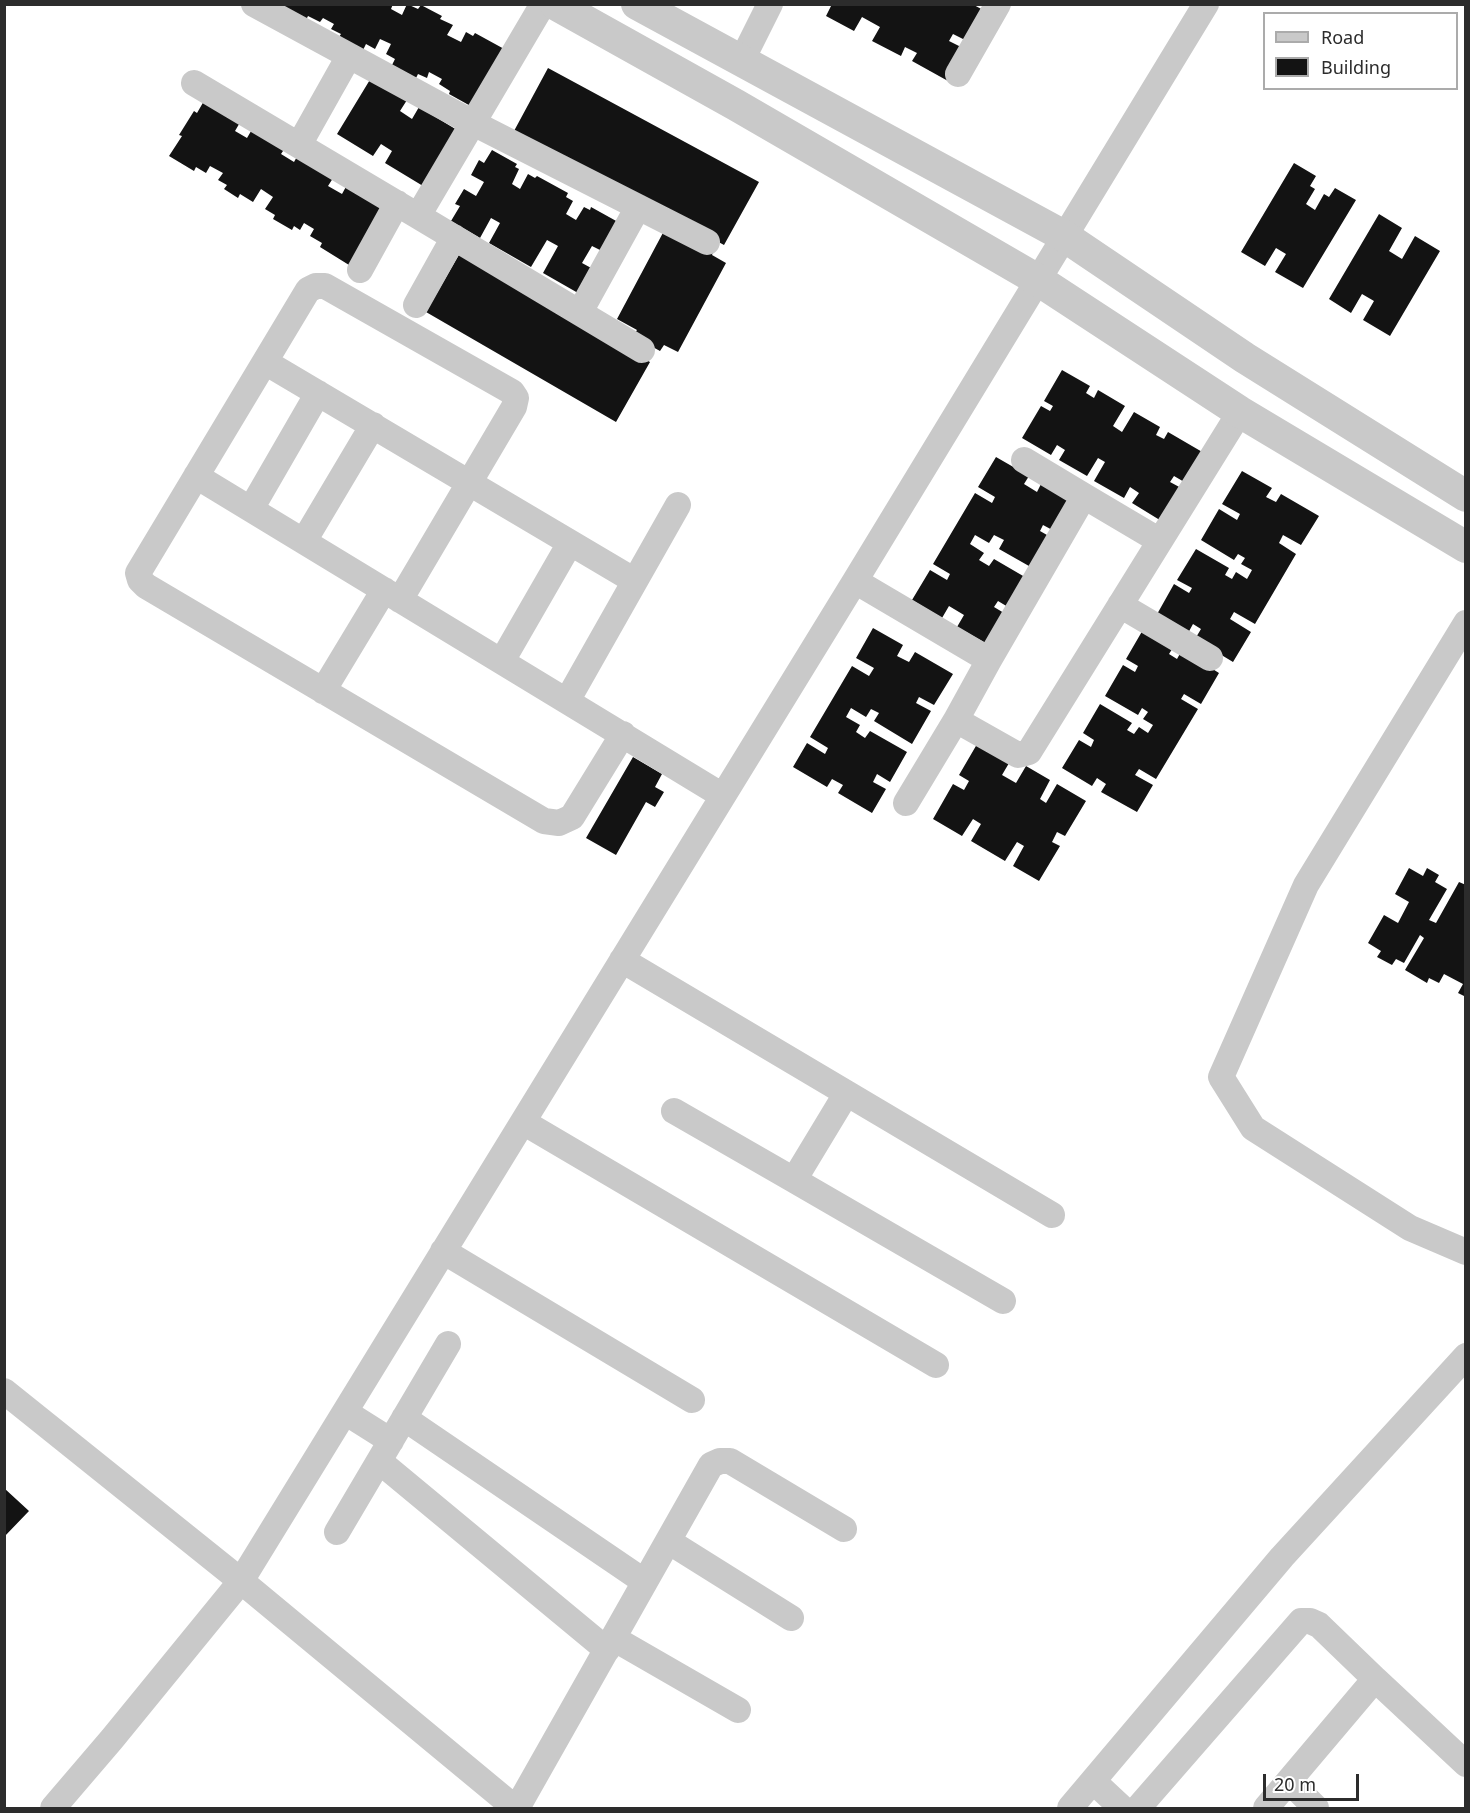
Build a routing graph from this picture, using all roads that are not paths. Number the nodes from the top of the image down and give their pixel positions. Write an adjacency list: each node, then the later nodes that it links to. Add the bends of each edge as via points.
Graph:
1 (254, 4): 8 (street)
2 (543, 4): 12 (street)
3 (555, 4): 20 (street)
4 (637, 4): 9 (street)
5 (770, 4): 9 (street)
6 (1206, 4): 16 (street)
7 (991, 7): 10 (street)
8 (349, 56): 12 (street); 13 (street)
9 (741, 62): 16 (street)
10 (958, 74)
11 (194, 83): 13 (street)
12 (473, 123): 14 (street); 15 (street)
13 (299, 145): 15 (street)
14 (638, 207): 18 (street); 22 (street)
15 (408, 209): 17 (street); 19 (street)
16 (1064, 236): 20 (street); 32 (street, via 1245,358)
17 (454, 237): 21 (street); 22 (street)
18 (707, 242)
19 (360, 270)
20 (1038, 280): 26 (street); 40 (street)
21 (416, 305)
22 (580, 312): 23 (street)
23 (642, 350)
24 (265, 362): 25 (street); 29 (street); 30 (street, via 308,290 325,286 512,392 516,398 514,407)
25 (318, 393): 27 (street); 34 (street)
26 (1240, 412): 35 (street); 38 (street)
27 (373, 425): 30 (street); 36 (street)
28 (1024, 460): 31 (street)
29 (196, 476): 34 (street); 47 (street, via 138,573 140,580)
30 (469, 482): 37 (street); 41 (street)
31 (1084, 496): 35 (street); 45 (street)
32 (1466, 496)
33 (678, 505): 39 (street)
34 (251, 509): 36 (street)
35 (1160, 541): 42 (street)
36 (304, 542): 41 (street)
37 (570, 543): 39 (street); 46 (street)
38 (1466, 547)
39 (635, 581): 48 (street)
40 (855, 581): 45 (street); 51 (street)
41 (392, 595): 46 (street); 47 (street)
42 (1120, 605): 44 (street); 49 (street, via 1029,752 1018,755)
43 (1466, 623): 60 (street, via 1306,885 1221,1077 1253,1128 1410,1228)
44 (1210, 658)
45 (989, 660): 49 (street)
46 (502, 661): 48 (street)
47 (323, 691): 50 (street, via 544,820 559,823 572,817)
48 (567, 700): 50 (street)
49 (956, 720): 52 (street)
50 (623, 734): 51 (street)
51 (723, 796): 53 (street)
52 (906, 803)
53 (622, 960): 54 (street); 56 (street)
54 (846, 1094): 57 (street); 58 (street)
55 (674, 1111): 57 (street)
56 (523, 1122): 59 (street); 64 (street)
57 (794, 1180): 61 (street)
58 (1052, 1215)
59 (443, 1251): 66 (street); 67 (street)
60 (1466, 1252)
61 (1003, 1300)
62 (448, 1344): 68 (street)
63 (1466, 1356): 80 (street, via 1282,1557)
64 (936, 1365)
65 (4, 1391): 73 (street)
66 (692, 1400)
67 (345, 1412): 69 (street); 73 (street)
68 (404, 1418): 69 (street); 74 (street)
69 (385, 1451): 71 (street); 76 (street)
70 (844, 1529): 72 (street, via 730,1461 720,1461 711,1465)
71 (337, 1532)
72 (668, 1541): 74 (street); 75 (street)
73 (241, 1581): 82 (street); 83 (street)
74 (645, 1582): 76 (street)
75 (791, 1618)
76 (610, 1644): 78 (street); 83 (street)
77 (1375, 1679): 79 (street); 81 (street); 86 (street, via 1319,1625 1301,1621)
78 (738, 1710)
79 (1466, 1764)
80 (1093, 1781): 84 (street); 85 (street)
81 (1289, 1781): 87 (street); 88 (street)
82 (53, 1809)
83 (516, 1809)
84 (1070, 1809)
85 (1122, 1809)
86 (1138, 1809)
87 (1266, 1809)
88 (1316, 1809)

